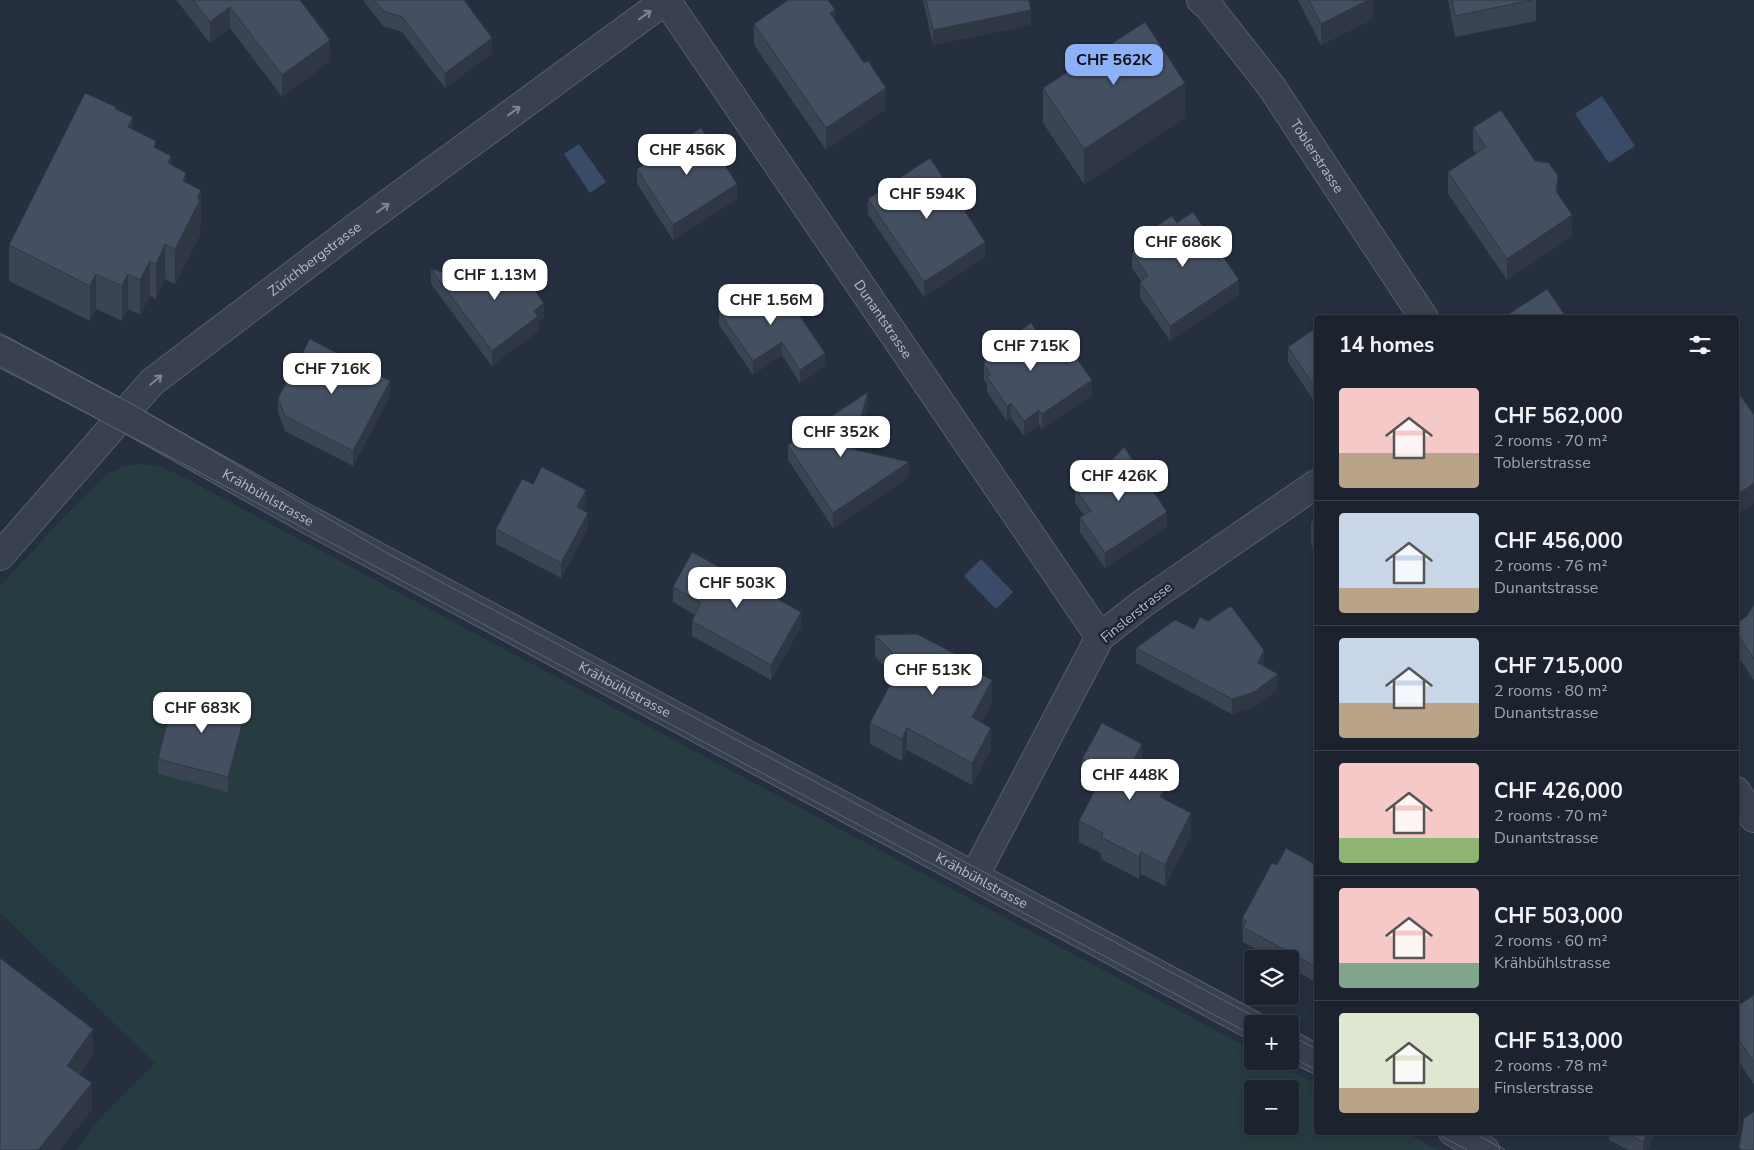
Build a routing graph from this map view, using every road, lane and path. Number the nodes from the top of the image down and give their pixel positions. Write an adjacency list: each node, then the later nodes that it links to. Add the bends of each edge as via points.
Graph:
1 (666, 0): 5 (street, Zürichbergstrasse, one-way to 1, via 152,382 355,228); 8 (street, Dunantstrasse)
2 (1201, 0): 3 (street, Toblerstrasse, via 1271,86)
3 (1422, 315)
4 (0, 350): 5 (street, Krähbühlstrasse)
5 (123, 416): 7 (street, Zürichbergstrasse); 11 (street, Krähbühlstrasse, via 308,520)
6 (1314, 485): 8 (street, Finslerstrasse, via 1142,604)
7 (0, 556)
8 (1100, 637): 11 (street, Finslerstrasse)
9 (1739, 796): 10 (street)
10 (1754, 818)
11 (975, 875): 12 (street, Krähbühlstrasse)
12 (1244, 1021)
13 (1299, 1050): 14 (street)
14 (1314, 1058)
15 (1458, 1135): 16 (street)
16 (1485, 1150)

